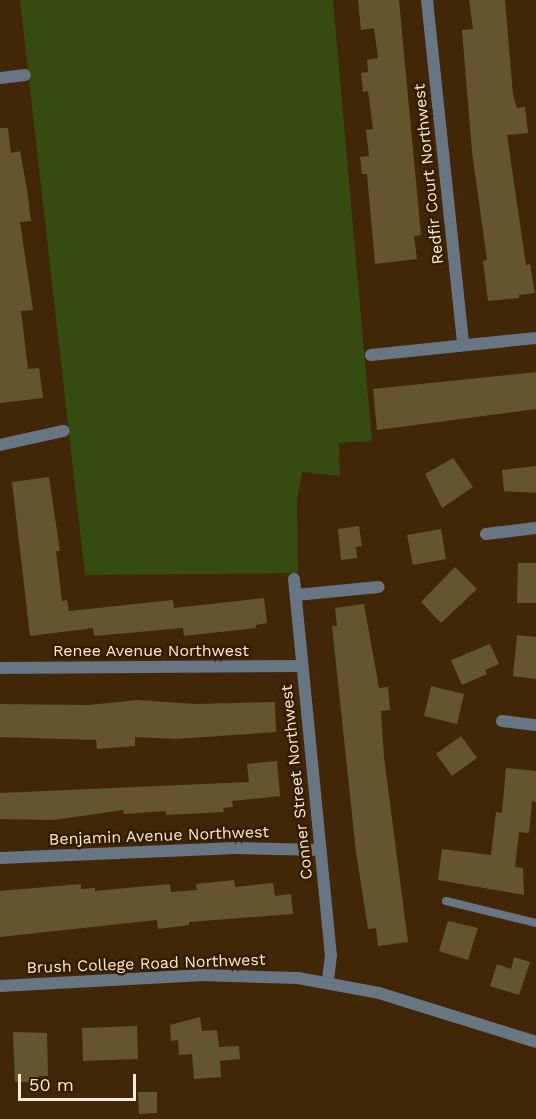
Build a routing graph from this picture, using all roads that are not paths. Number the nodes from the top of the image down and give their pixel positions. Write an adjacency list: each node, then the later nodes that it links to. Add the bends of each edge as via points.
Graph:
1 (427, 0): 5 (street, Redfir Court Northwest)
2 (25, 75): 3 (street)
3 (0, 78)
4 (536, 338): 5 (street)
5 (463, 345): 6 (street)
6 (370, 355)
7 (63, 431): 8 (street)
8 (0, 445)
9 (536, 528): 10 (street)
10 (486, 534)
11 (294, 579): 13 (street, Conner Street Northwest)
12 (379, 587): 13 (street)
13 (296, 595): 14 (street, Conner Street Northwest)
14 (302, 666): 15 (street, Renee Avenue Northwest); 18 (street, Conner Street Northwest)
15 (0, 668)
16 (502, 721): 17 (street)
17 (536, 725)
18 (320, 850): 19 (street, Benjamin Avenue Northwest, via 237,848); 22 (street, Conner Street Northwest, via 330,955)
19 (0, 858)
20 (446, 901): 21 (lane)
21 (536, 922)
22 (328, 981): 23 (street, Brush College Road Northwest, via 232,975); 24 (street, Brush College Road Northwest)
23 (0, 986)
24 (536, 1042)

